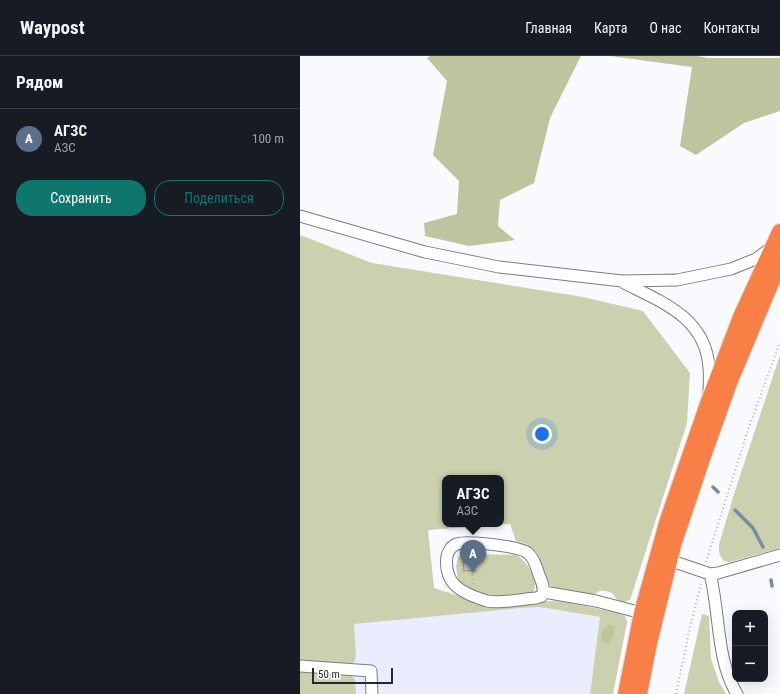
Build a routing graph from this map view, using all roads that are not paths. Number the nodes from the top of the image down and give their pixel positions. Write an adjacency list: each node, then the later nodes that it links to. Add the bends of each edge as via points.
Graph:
1 (300, 216): 4 (street, via 425,252 499,267)
2 (780, 232): 3 (highway)
3 (776, 254): 4 (street, via 731,269 677,280); 5 (highway, via 742,317); 7 (highway, via 703,456)
4 (622, 281): 5 (street, via 675,309 692,324 706,352 709,368)
5 (709, 401): 10 (highway, via 668,520)
6 (780, 555): 8 (street, via 718,573)
7 (669, 560): 8 (street); 14 (highway)
8 (707, 572): 15 (street, via 713,586 727,673)
9 (544, 592): 9 (street, via 536,567 527,552 499,545 476,543 458,544 449,550 448,573 455,585 465,592 488,601 536,598); 10 (street, via 596,601)
10 (642, 613): 13 (highway)
11 (300, 666): 12 (street, via 371,671)
12 (372, 694)
13 (626, 694)
14 (639, 694)
15 (737, 694)

